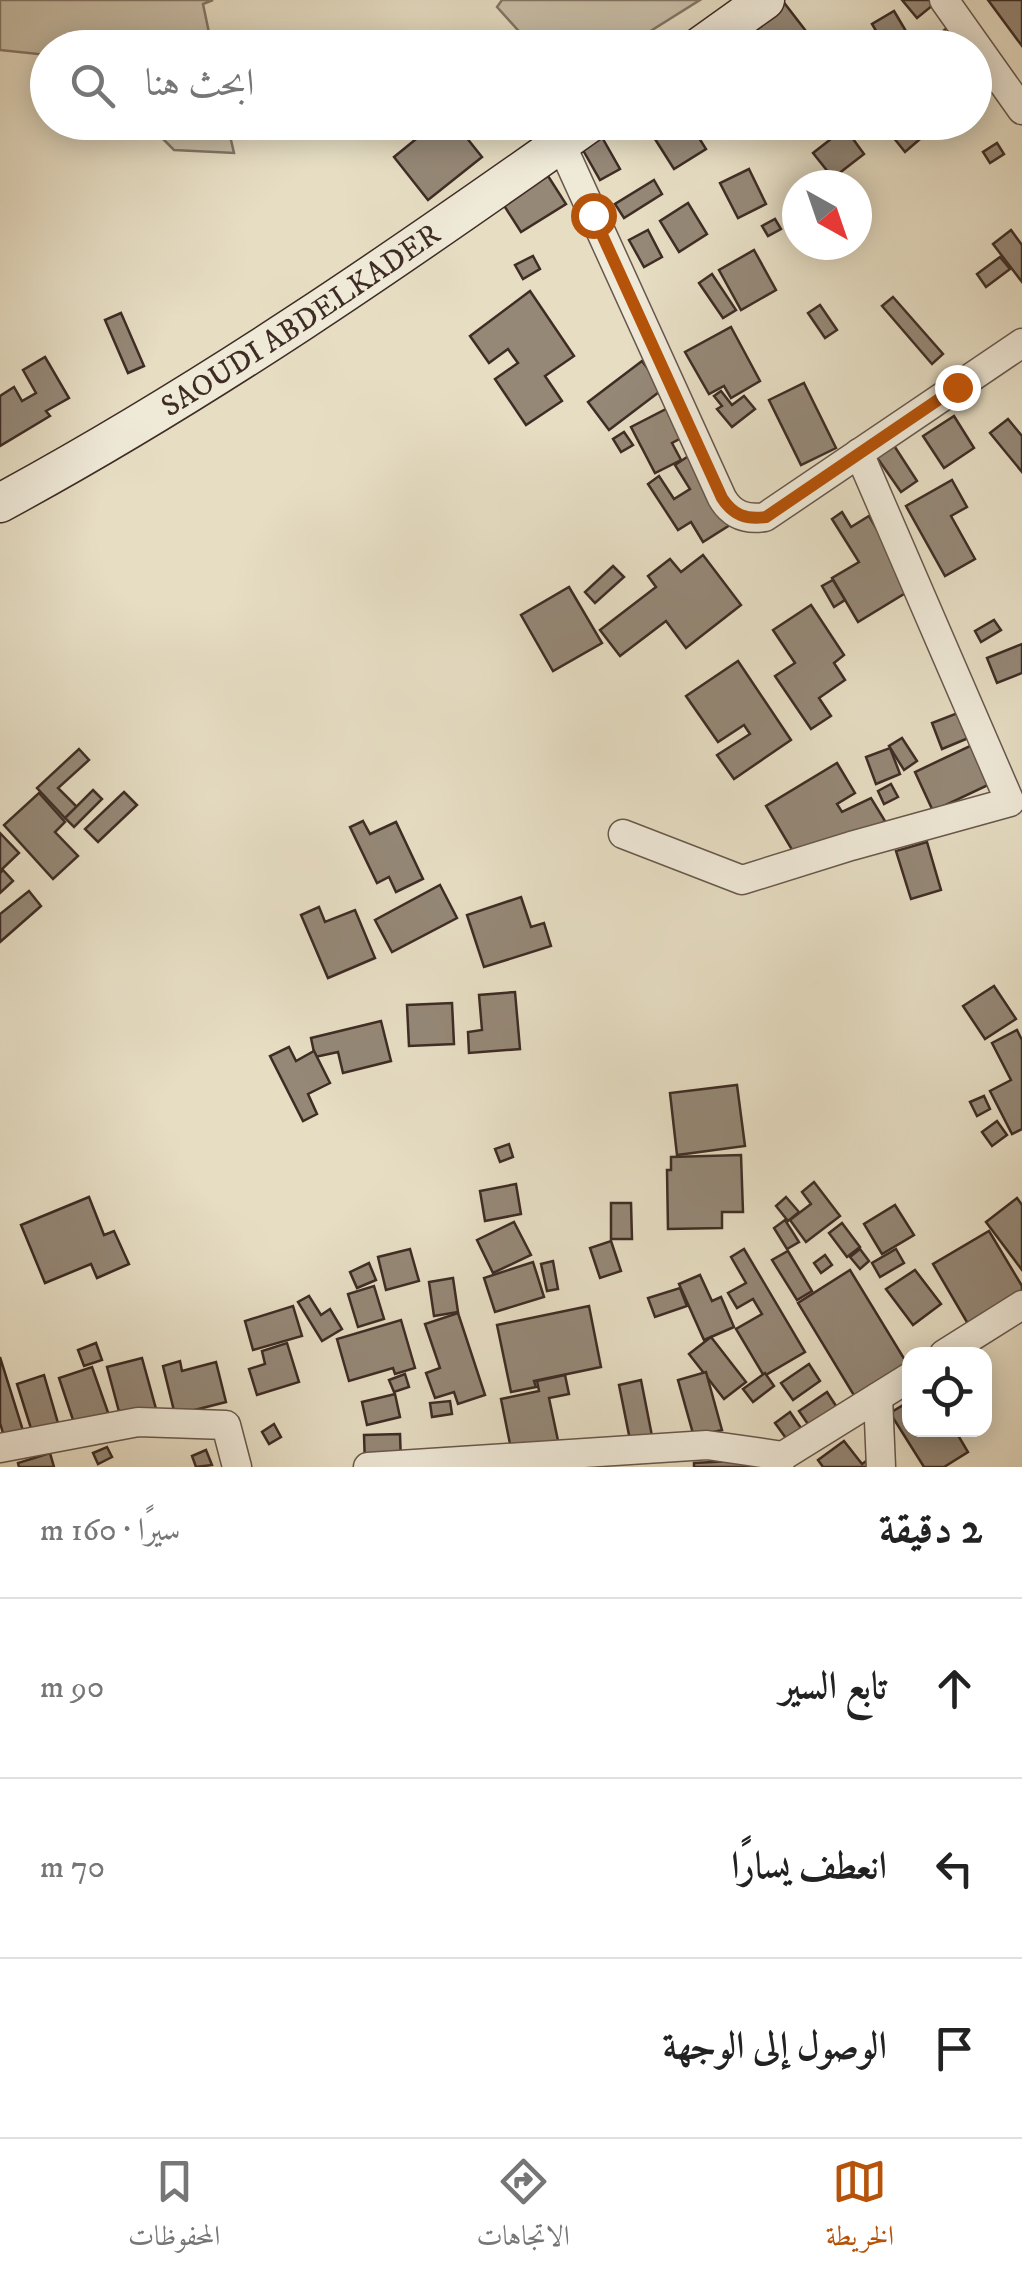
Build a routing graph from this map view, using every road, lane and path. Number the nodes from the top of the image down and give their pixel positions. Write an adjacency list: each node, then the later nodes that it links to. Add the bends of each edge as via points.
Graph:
1 (765, 0): 3 (main road)
2 (944, 0): 4 (street)
3 (723, 30)
4 (965, 30)
5 (992, 68): 6 (street)
6 (1022, 110)
7 (566, 140): 8 (main road, SAOUDI ABDELKADER)
8 (560, 144): 10 (street, via 728,506 745,518 766,517); 11 (main road, SAOUDI ABDELKADER, via 254,355)
9 (1022, 343): 10 (street)
10 (860, 452): 12 (street)
11 (0, 503)
12 (1018, 808): 13 (street, via 851,846 742,880)
13 (623, 834)
14 (1022, 1305): 15 (street)
15 (955, 1347)
16 (902, 1382): 17 (street)
17 (878, 1397): 19 (street); 22 (street)
18 (0, 1448): 20 (street, via 138,1422 226,1425)
19 (780, 1462): 21 (street, via 707,1444)
20 (236, 1467)
21 (368, 1467)
22 (881, 1467)

